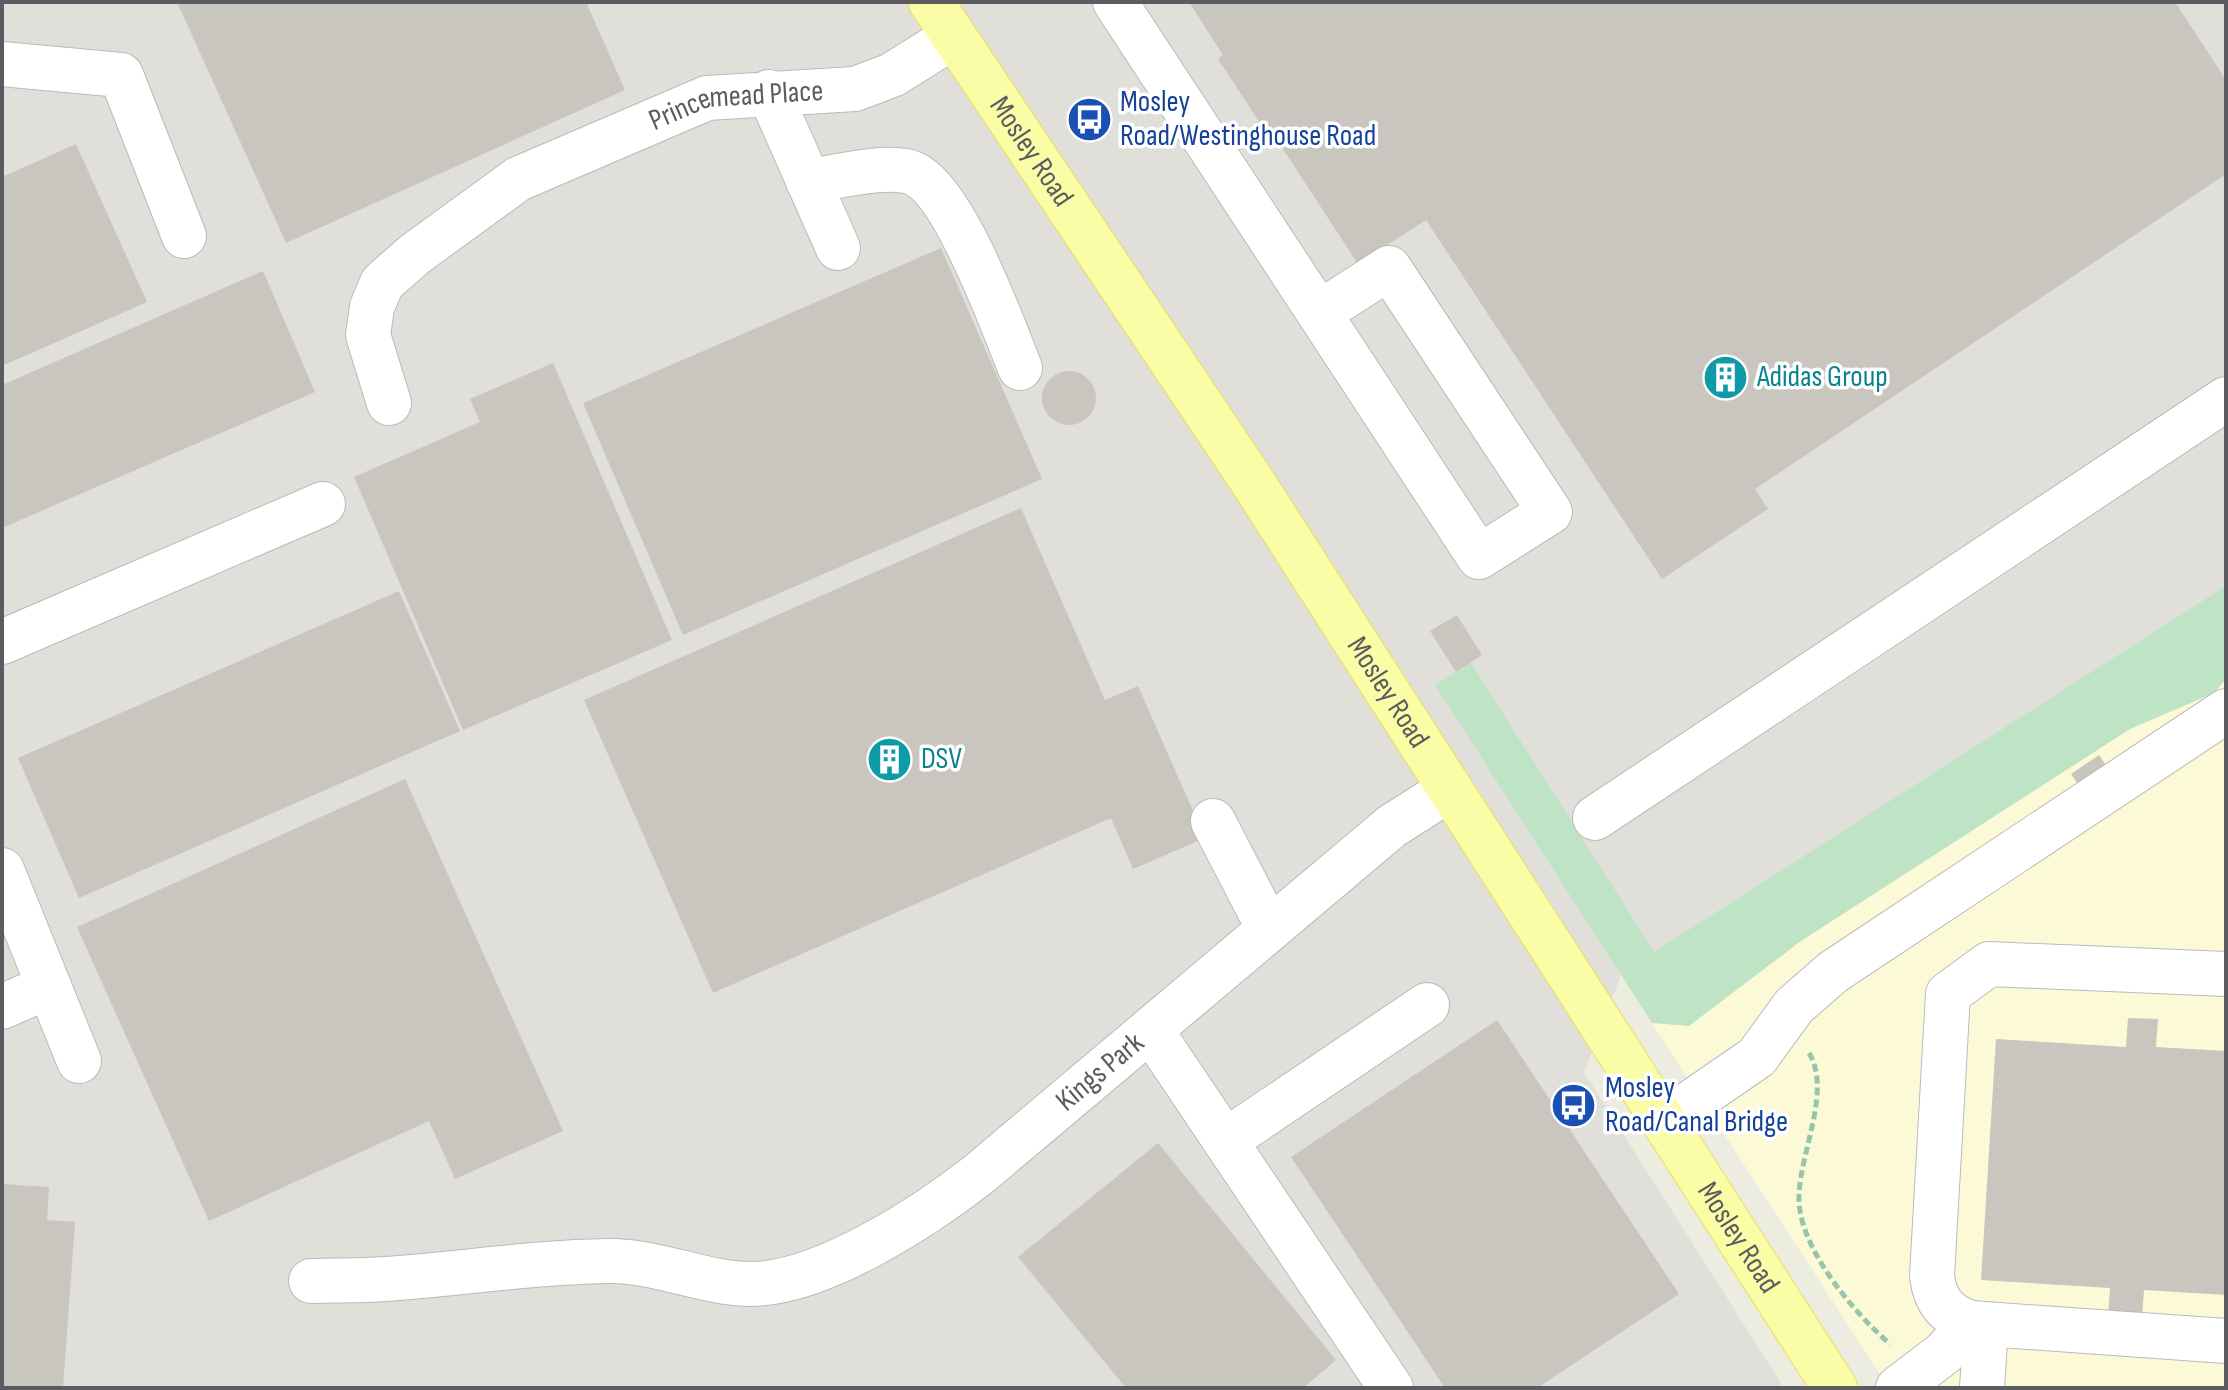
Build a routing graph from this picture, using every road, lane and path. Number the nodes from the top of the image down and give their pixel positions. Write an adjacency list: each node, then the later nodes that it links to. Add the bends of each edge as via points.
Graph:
1 (1115, 2): 8 (street)
2 (942, 20): 4 (street, Princemead Place, via 873,83 855,89); 15 (main road, Mosley Road, via 1252,481)
3 (2, 64): 6 (street, via 121,75)
4 (769, 92): 5 (street); 11 (street, Princemead Place, via 707,98 681,107 518,179 415,254 382,283 372,307 368,335)
5 (808, 181): 7 (street); 9 (street, via 894,170 926,180 979,266)
6 (184, 236)
7 (838, 248)
8 (1319, 313): 8 (street, via 1479,557 1550,512 1389,268)
9 (1020, 368)
10 (2226, 399): 16 (street)
11 (389, 403)
12 (323, 504): 13 (street)
13 (2, 642)
14 (2222, 724): 24 (street, via 1833,972)
15 (1450, 789): 19 (street, Kings Park, via 1392,826); 27 (main road, Mosley Road)
16 (1595, 818)
17 (1213, 821): 19 (street)
18 (2, 870): 21 (street)
19 (1269, 929): 25 (street, Kings Park)
20 (2226, 974): 30 (street, via 1989,964 1948,994 1932,1276 1942,1306 1955,1318)
21 (49, 986): 23 (street); 26 (street)
22 (1427, 1005): 28 (street)
23 (2, 1007)
24 (1782, 1022): 27 (street, via 1757,1057); 32 (path, via 1807,1049 1820,1077 1798,1198 1805,1230 1850,1305)
25 (1152, 1032): 28 (street); 29 (street, Kings Park, via 924,1217 806,1272 753,1284 629,1260 565,1261)
26 (79, 1061)
27 (1664, 1121): 34 (main road, Mosley Road)
28 (1225, 1141): 33 (street)
29 (311, 1281)
30 (1978, 1324): 31 (street); 32 (street, via 1944,1353); 35 (street)
31 (2226, 1341)
32 (1899, 1370)
33 (1391, 1388)
34 (1835, 1388)
35 (1982, 1388)

